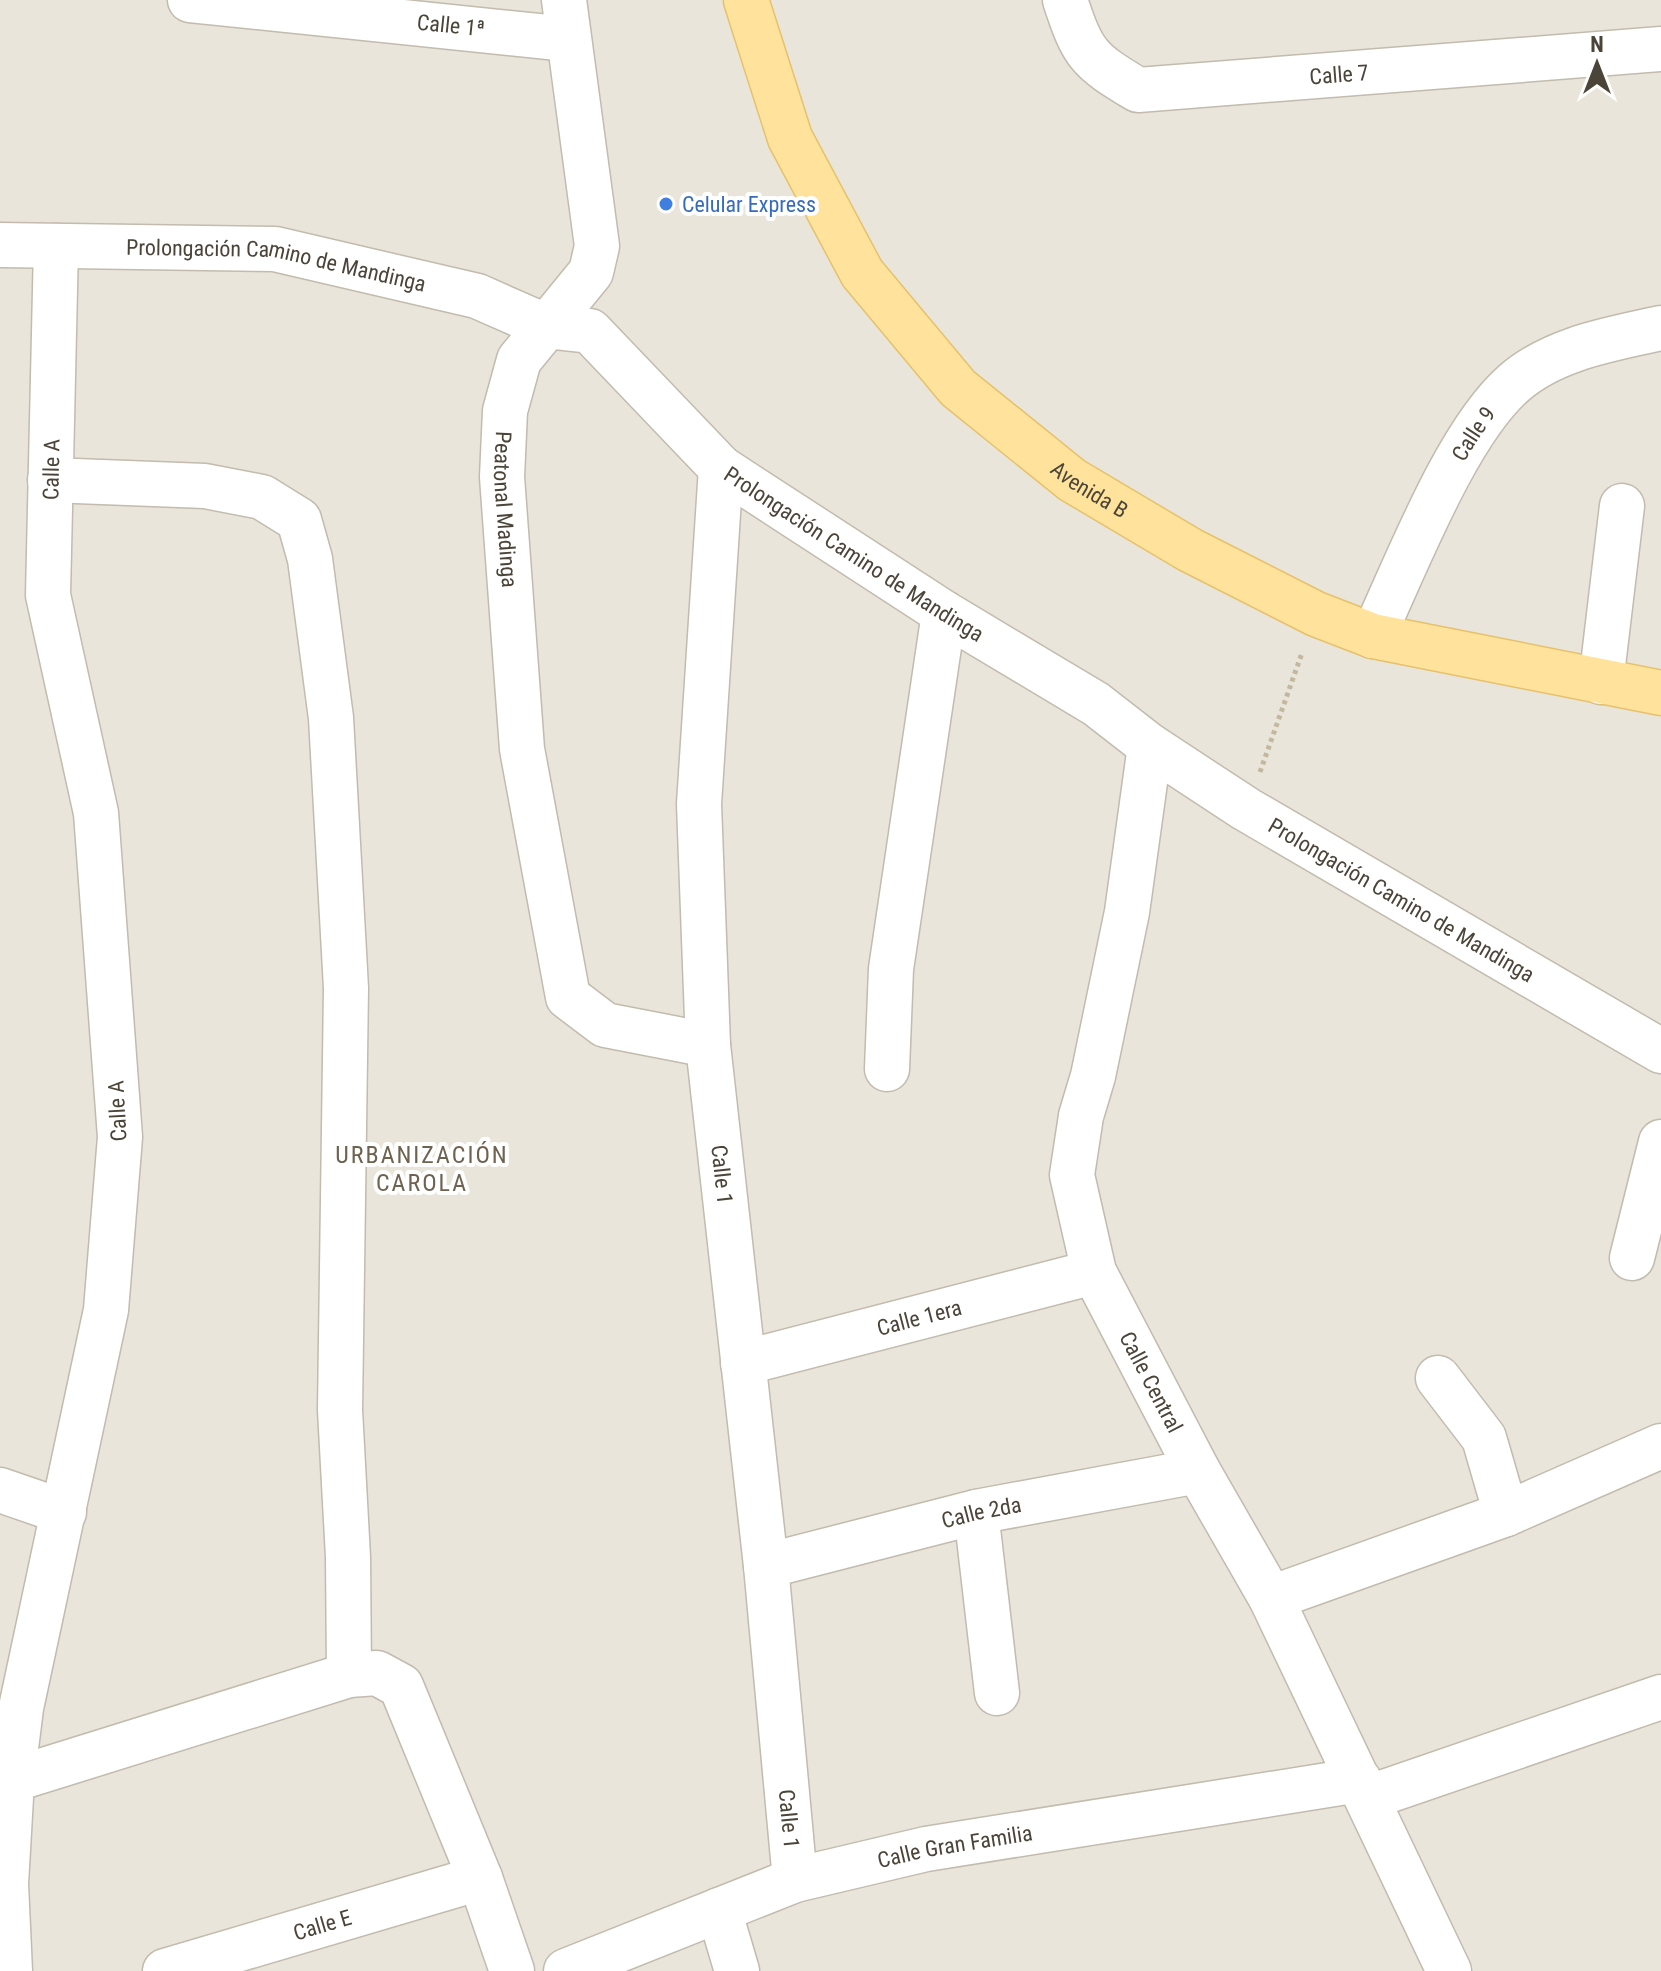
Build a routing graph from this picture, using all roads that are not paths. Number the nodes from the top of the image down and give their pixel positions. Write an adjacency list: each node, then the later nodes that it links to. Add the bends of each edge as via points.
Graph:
1 (190, 0): 4 (street, Calle 1ª)
2 (746, 0): 14 (main road, Avenida B, via 790,138 862,273 958,388 1072,480 1190,550 1316,614)
3 (1065, 0): 5 (street, Calle 7, via 1079,45 1138,90)
4 (566, 19): 8 (street, Peatonal Madinga, via 597,246 591,272)
5 (1661, 49)
6 (0, 245): 7 (street, Prolongación Camino de Mandinga)
7 (56, 246): 8 (street, Prolongación Camino de Mandinga, via 275,249 477,296); 11 (street, Calle A)
8 (545, 326): 10 (street, Prolongación Camino de Mandinga, via 590,331); 18 (street, Peatonal Madinga, via 519,360 505,411 502,477 522,749 568,997 605,1025)
9 (1661, 328): 14 (street, Calle 9, via 1578,347 1516,381 1477,425)
10 (721, 468): 13 (street, Prolongación Camino de Mandinga); 18 (street, Calle 1, via 699,804)
11 (50, 480): 29 (street, Calle A, via 48,595 96,813 120,1137 106,1310); 34 (street, via 205,486 262,497 299,520 310,559 331,718 346,988 340,1410)
12 (1622, 506): 15 (street)
13 (944, 613): 17 (street, Prolongación Camino de Mandinga, via 1096,704); 20 (street, via 891,969)
14 (1373, 636): 15 (main road, Avenida B)
15 (1601, 682): 16 (main road, Avenida B)
16 (1661, 693)
17 (1150, 746): 19 (street, Prolongación Camino de Mandinga, via 1246,809); 23 (street, Calle Central, via 1127,912 1072,1175)
18 (708, 1045): 24 (street, Calle 1)
19 (1661, 1051)
20 (887, 1069)
21 (1661, 1142): 22 (street)
22 (1632, 1258)
23 (1094, 1272): 24 (street, Calle 1era); 27 (street, Calle Central)
24 (743, 1363): 32 (street, Calle 1)
25 (1438, 1378): 31 (street, via 1484,1438)
26 (1661, 1446): 31 (street)
27 (1198, 1471): 30 (street, Calle 2da); 33 (street, Calle Central)
28 (0, 1490): 29 (street)
29 (64, 1512): 37 (street, Calle A, via 21,1708)
30 (976, 1512): 32 (street, Calle 2da); 35 (street)
31 (1506, 1514): 33 (street)
32 (766, 1566): 40 (street, Calle 1)
33 (1271, 1598): 38 (street, Calle Central)
34 (349, 1675): 37 (street); 39 (street, via 377,1673 401,1686)
35 (997, 1693)
36 (1661, 1697): 38 (street, Calle Gran Familia)
37 (12, 1780): 42 (street, Calle A, via 6,1884)
38 (1363, 1789): 40 (street, Calle Gran Familia, via 926,1849); 47 (street, Calle Central)
39 (480, 1878): 43 (street, Calle E); 44 (street)
40 (795, 1880): 41 (street, Calle Gran Familia)
41 (719, 1910): 45 (street, Calle Gran Familia); 46 (street)
42 (10, 1971)
43 (165, 1971)
44 (512, 1971)
45 (566, 1971)
46 (737, 1971)
47 (1449, 1971)

